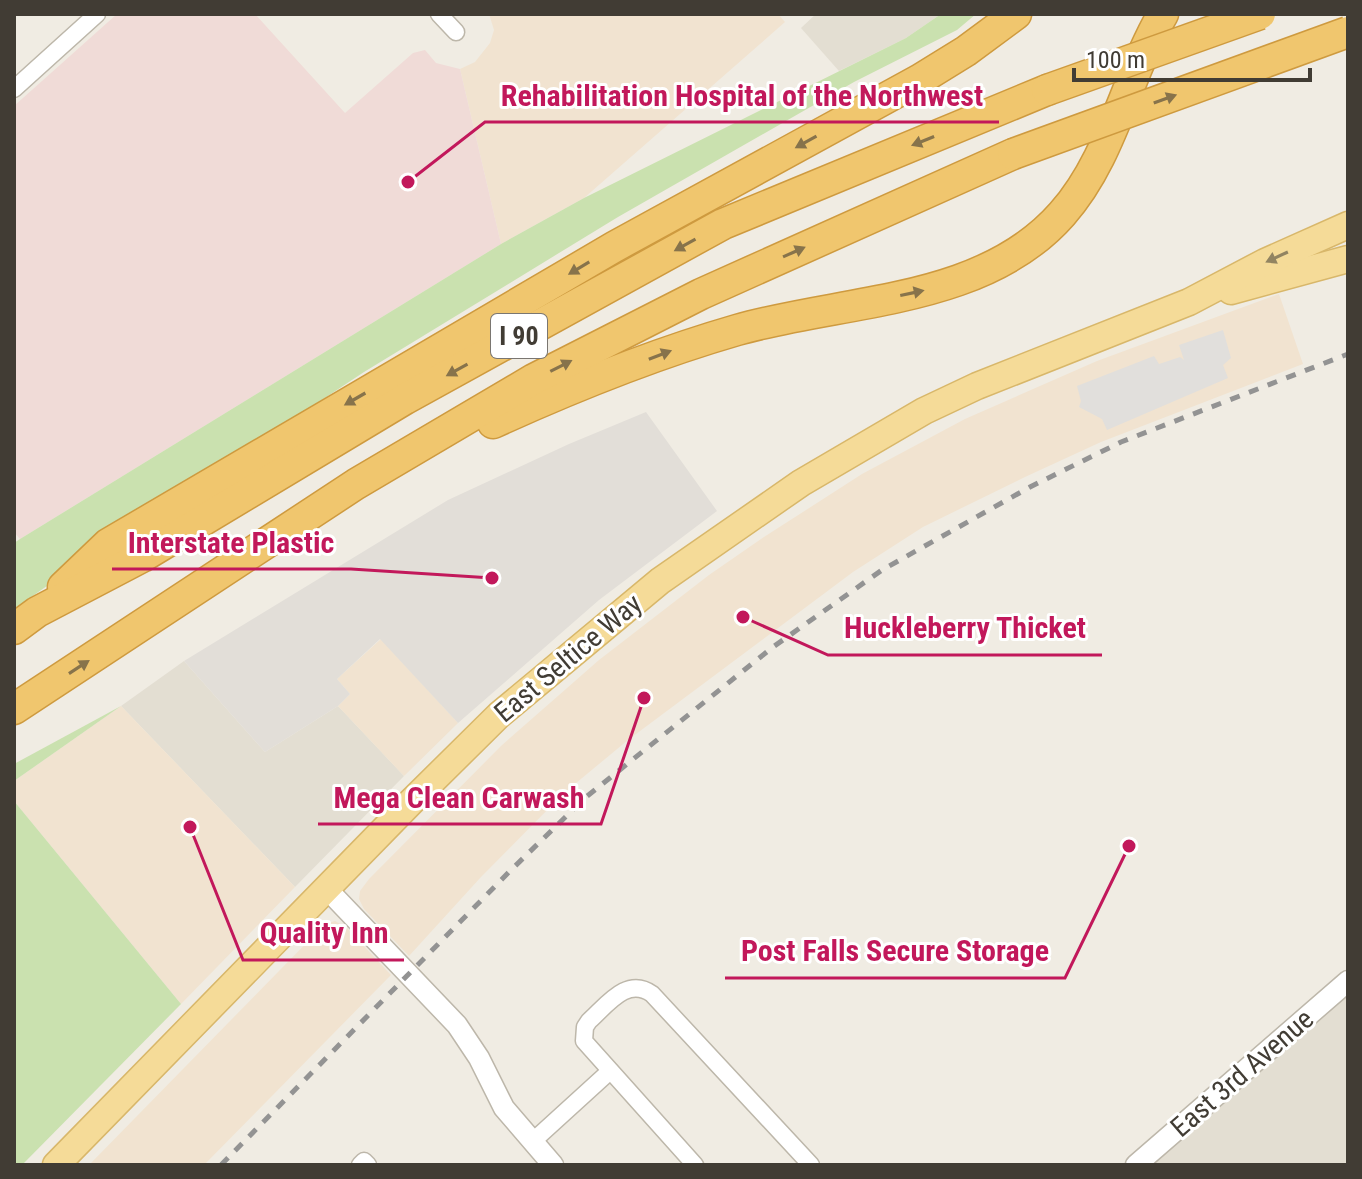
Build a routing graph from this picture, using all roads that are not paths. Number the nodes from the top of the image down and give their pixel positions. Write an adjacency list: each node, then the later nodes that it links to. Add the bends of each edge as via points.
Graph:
1 (97, 14): 8 (street)
2 (439, 14): 6 (street)
3 (1016, 14): 13 (highway, one-way to 13, via 919,80 614,247 108,544)
4 (1163, 14): 12 (highway, one-way to 4, via 669,351 820,310 952,284 1003,261 1060,217 1079,194)
5 (1260, 14): 13 (highway, I 90, one-way to 13, bridge, via 1047,90 723,224 405,399)
6 (456, 32)
7 (1348, 32): 12 (highway, I 90, one-way to 7, bridge, via 534,379 687,301 1013,154)
8 (14, 89)
9 (1343, 224): 11 (main road, East Seltice Way, one-way to 11)
10 (1348, 259): 11 (main road, East Seltice Way)
11 (1189, 302): 15 (main road, East Seltice Way, via 924,411 757,511 660,581 499,715)
12 (356, 484): 14 (highway, I 90, one-way to 12)
13 (25, 621)
14 (14, 709)
15 (326, 888): 18 (street, via 457,1025 504,1108); 19 (main road, East Seltice Way)
16 (1348, 981): 25 (street, East 3rd Avenue)
17 (610, 1071): 18 (street); 23 (street); 24 (street, via 584,1041 585,1027 625,989 646,990)
18 (532, 1142): 22 (street)
19 (56, 1165)
20 (360, 1165): 21 (street)
21 (368, 1165)
22 (553, 1165)
23 (695, 1165)
24 (811, 1165)
25 (1136, 1165)

